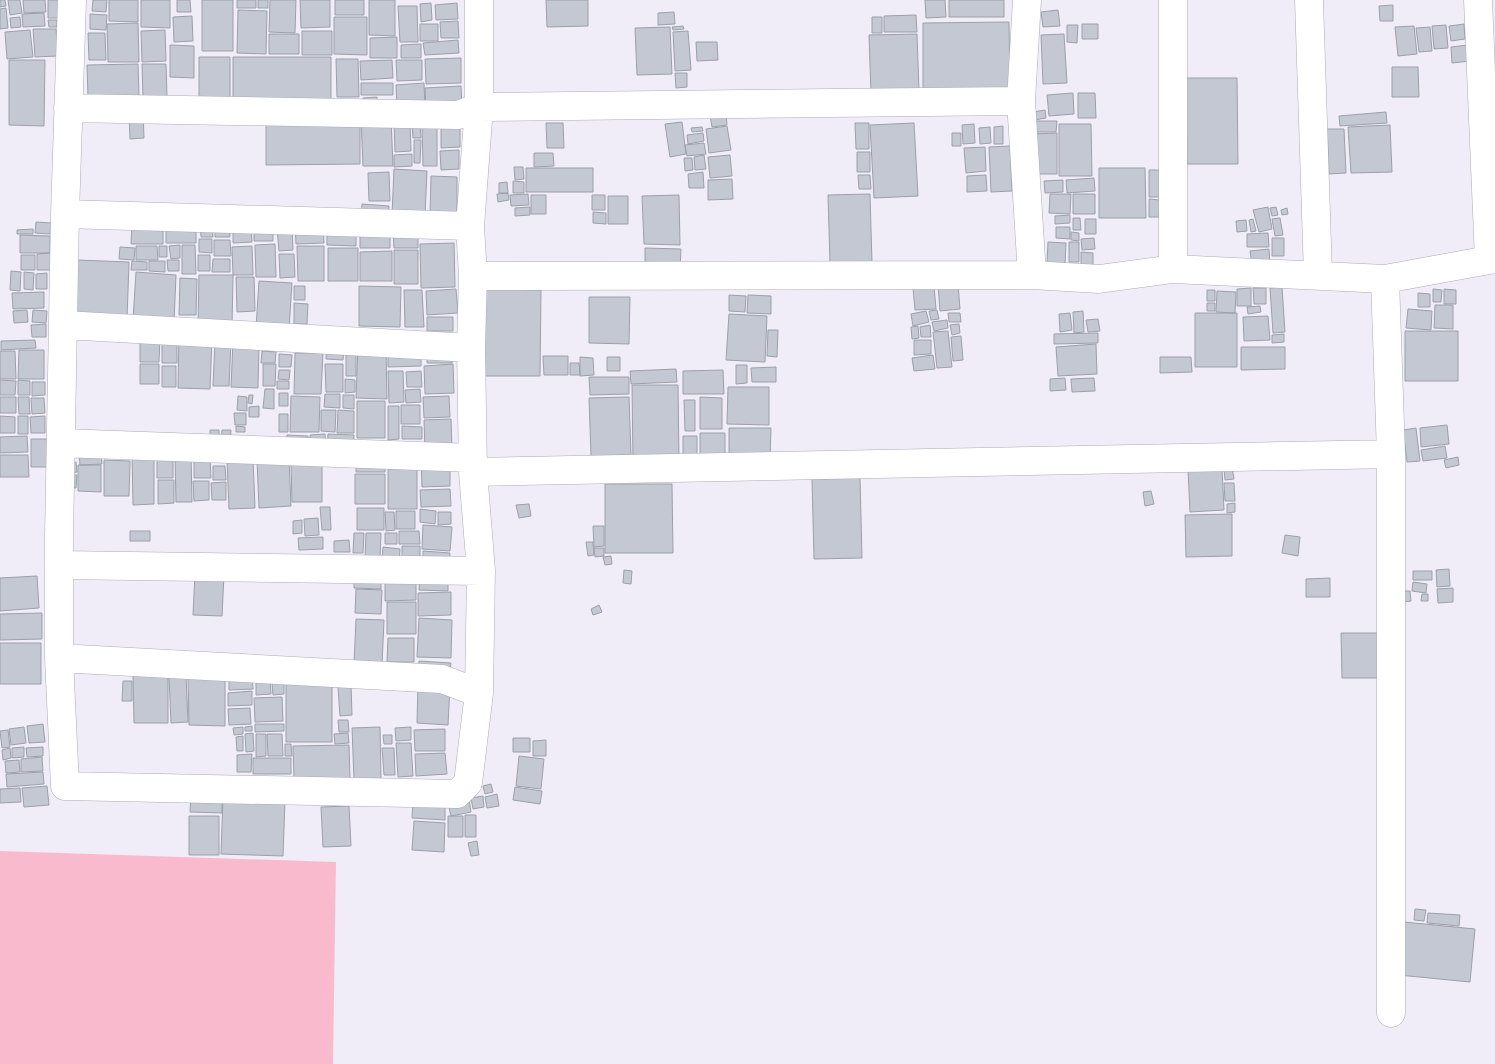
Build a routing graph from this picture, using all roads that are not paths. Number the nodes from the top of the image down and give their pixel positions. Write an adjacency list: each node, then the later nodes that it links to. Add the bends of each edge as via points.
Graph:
1 (72, 0): 9 (street)
2 (479, 0): 8 (street)
3 (1027, 0): 7 (street)
4 (1173, 0): 12 (street)
5 (1309, 0): 14 (street)
6 (1478, 0): 16 (street, via 1489,260)
7 (1021, 101): 8 (street); 13 (street)
8 (479, 107): 9 (street, via 458,115); 11 (street)
9 (68, 108): 10 (street)
10 (65, 214): 11 (street); 17 (street)
11 (470, 226): 15 (street)
12 (1173, 269): 13 (street, via 1099,279); 14 (street)
13 (1032, 275): 15 (street)
14 (1318, 275): 16 (street)
15 (473, 276): 18 (street)
16 (1385, 279): 20 (street)
17 (64, 325): 18 (street); 19 (street)
18 (471, 348): 21 (street)
19 (61, 443): 21 (street); 22 (street)
20 (1391, 454): 21 (street); 26 (street)
21 (473, 465): 23 (street)
22 (59, 565): 23 (street); 24 (street)
23 (481, 571): 25 (street)
24 (58, 658): 25 (street, via 442,679); 25 (street, via 65,786 457,794 468,782)
25 (479, 692)
26 (1391, 1013)

